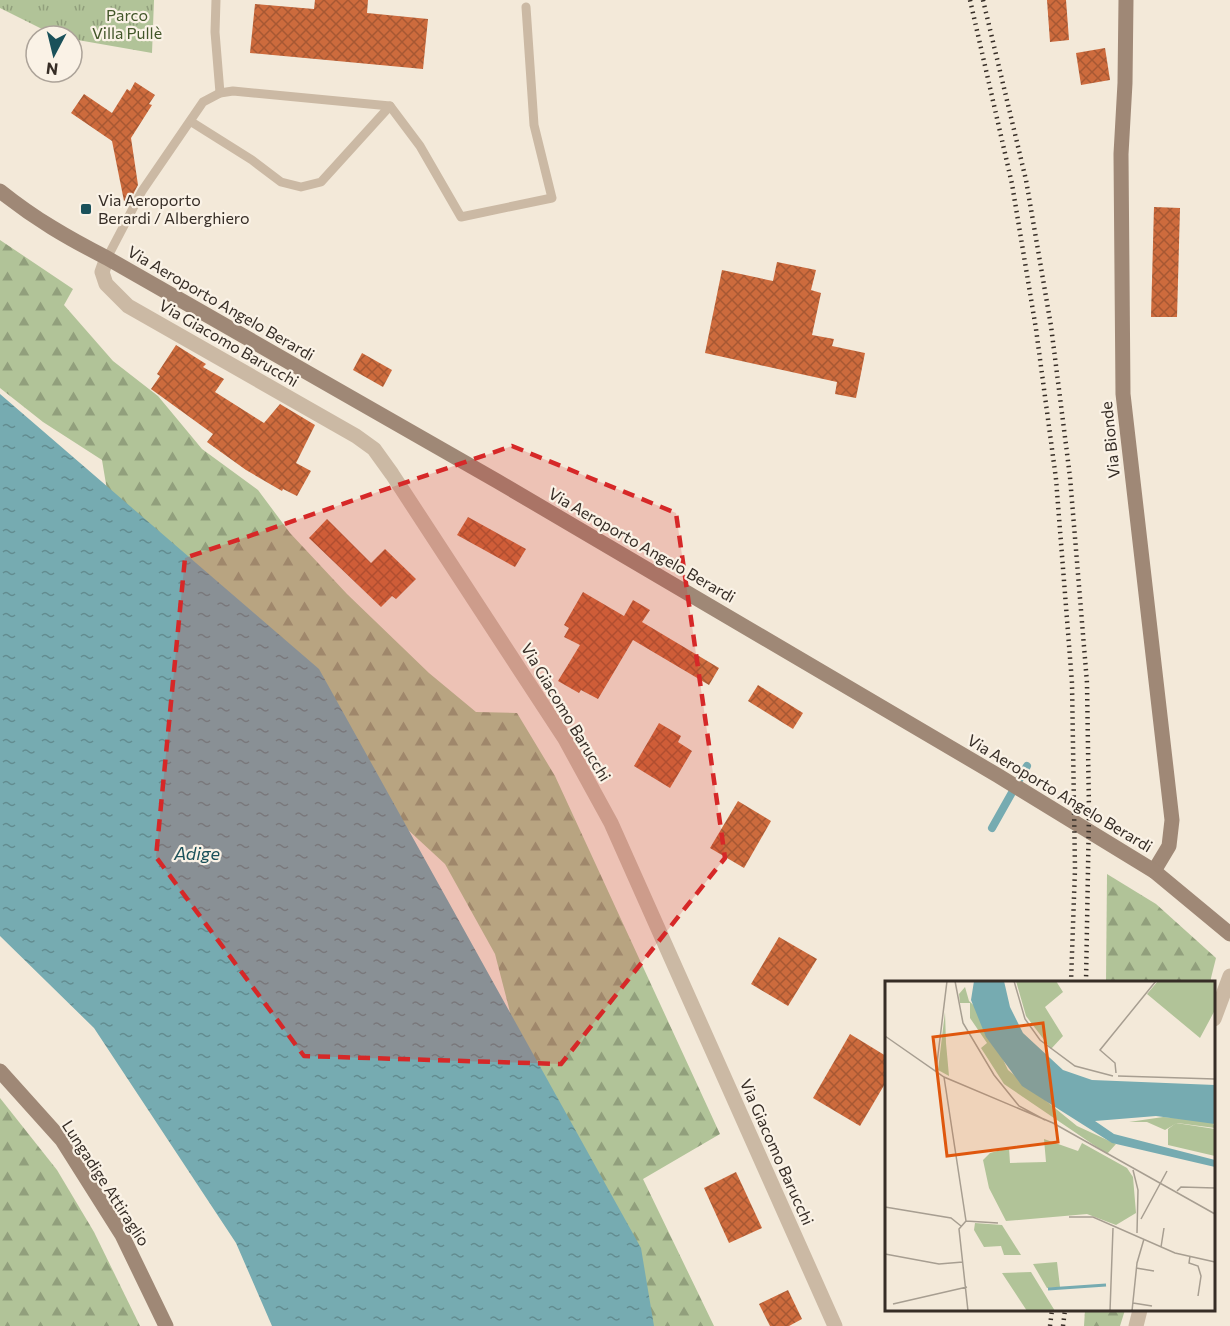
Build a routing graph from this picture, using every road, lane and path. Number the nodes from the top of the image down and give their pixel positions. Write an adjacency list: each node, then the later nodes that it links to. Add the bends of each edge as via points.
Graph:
1 (216, 0): 4 (lane)
2 (1126, 0): 9 (street, Via Bionde, via 1121,154 1123,394 1172,820 1169,846)
3 (526, 7): 5 (lane, via 534,125 552,198 461,217 420,146)
4 (220, 93): 5 (lane); 6 (lane, Via Aeroporto Angelo Berardi, via 203,102)
5 (390, 106): 6 (lane, via 321,182 301,187 281,182)
6 (190, 121): 8 (lane, Via Aeroporto Angelo Berardi, via 142,191)
7 (0, 191): 8 (street, Via Aeroporto Angelo Berardi, via 59,234)
8 (107, 258): 9 (street, Via Aeroporto Angelo Berardi, via 497,481); 16 (street, Via Giacomo Barucchi, via 102,272 106,284 128,306 356,436 374,449 392,474 565,738 611,823)
9 (1154, 871): 10 (street, Via Aeroporto Angelo Berardi)
10 (1230, 934)
11 (1228, 986): 12 (street)
12 (1215, 1017)
13 (0, 1071): 15 (street, Lungadige Attiraglio, via 62,1140 122,1235)
14 (1140, 1311): 17 (street)
15 (166, 1326)
16 (835, 1326)
17 (1136, 1326)

